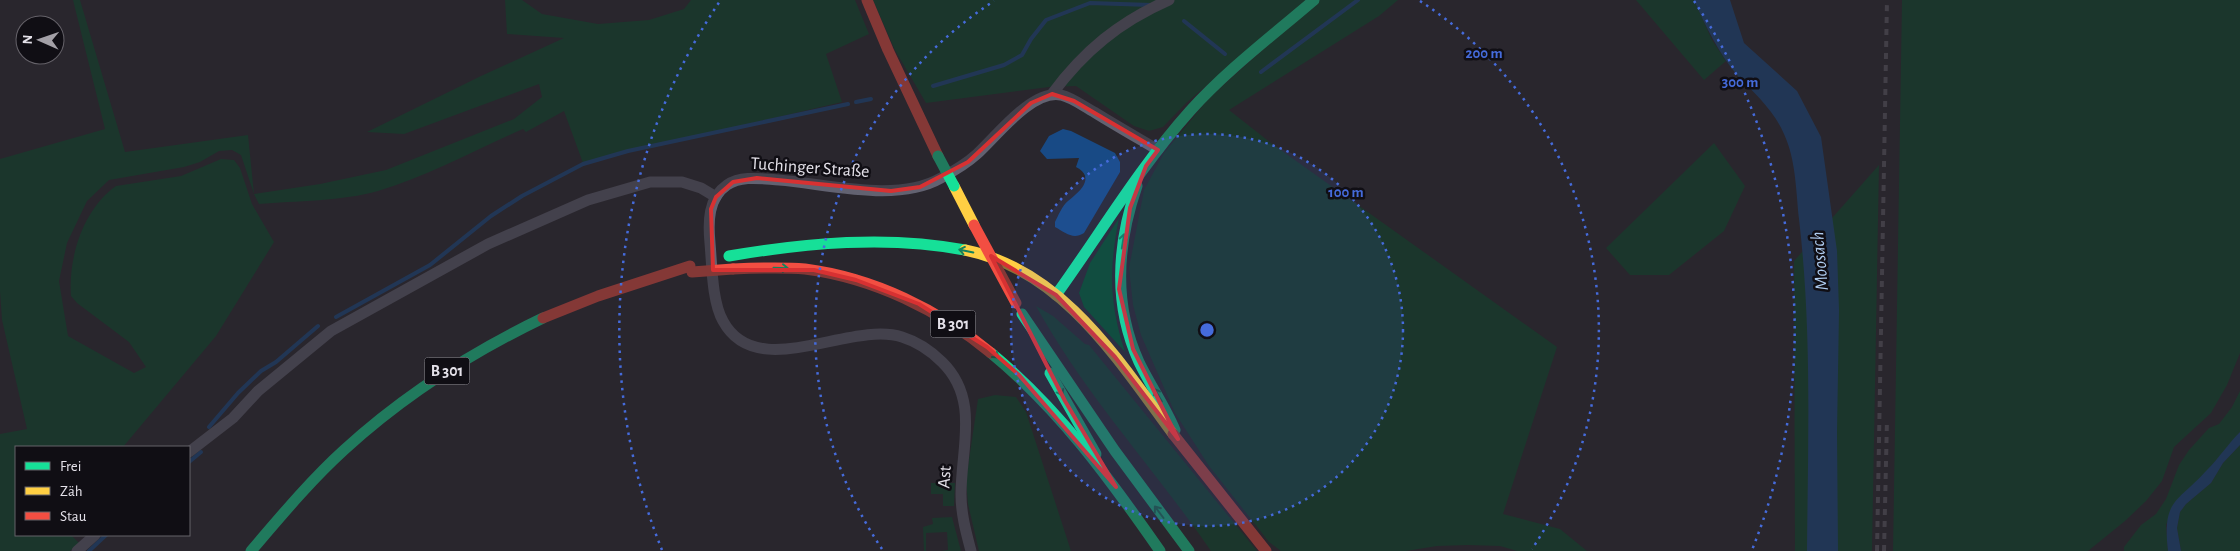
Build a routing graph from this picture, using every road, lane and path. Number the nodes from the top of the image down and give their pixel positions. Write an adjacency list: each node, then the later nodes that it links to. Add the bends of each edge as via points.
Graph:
1 (867, 0): 10 (main road, bridge, via 938,156)
2 (1169, 0): 4 (street, via 1133,19 1087,52)
3 (1314, 0): 5 (main road, via 1205,96)
4 (1052, 94): 5 (street, via 1074,101); 7 (street, Tuchinger Straße, via 1031,104 968,162 920,187 892,191 757,178 733,182)
5 (1158, 150): 6 (main road)
6 (1146, 166): 9 (main road); 11 (main road, one-way to 6, via 1165,407 1133,348 1119,289 1126,222)
7 (716, 197): 12 (street, via 701,188 673,180 650,182 558,213 488,244 331,331 258,391 233,418); 17 (street, Ast, via 710,209 709,222 717,304 723,322 733,334 754,346 780,350 868,333 901,336 924,347 946,366 957,381 966,405 961,509)
8 (691, 269): 9 (main road, B 301, one-way to 8, via 985,256 891,242 795,245 729,256); 13 (main road, B 301, one-way to 13, bridge, via 795,268 840,275 919,304 987,347 1019,375); 16 (main road, B 301, via 610,291 542,318 454,367 415,393 344,451)
9 (1056, 295): 11 (main road, B 301, via 1115,357)
10 (1022, 314): 13 (main road, B 301, one-way to 13, via 1065,401); 19 (main road, one-way to 10, via 1115,451)
11 (1178, 440): 20 (main road, B 301)
12 (190, 451)
13 (1116, 487): 18 (main road, B 301)
14 (94, 536): 15 (street)
15 (77, 551)
16 (251, 551)
17 (971, 551)
18 (1160, 551)
19 (1189, 551)
20 (1266, 551)

